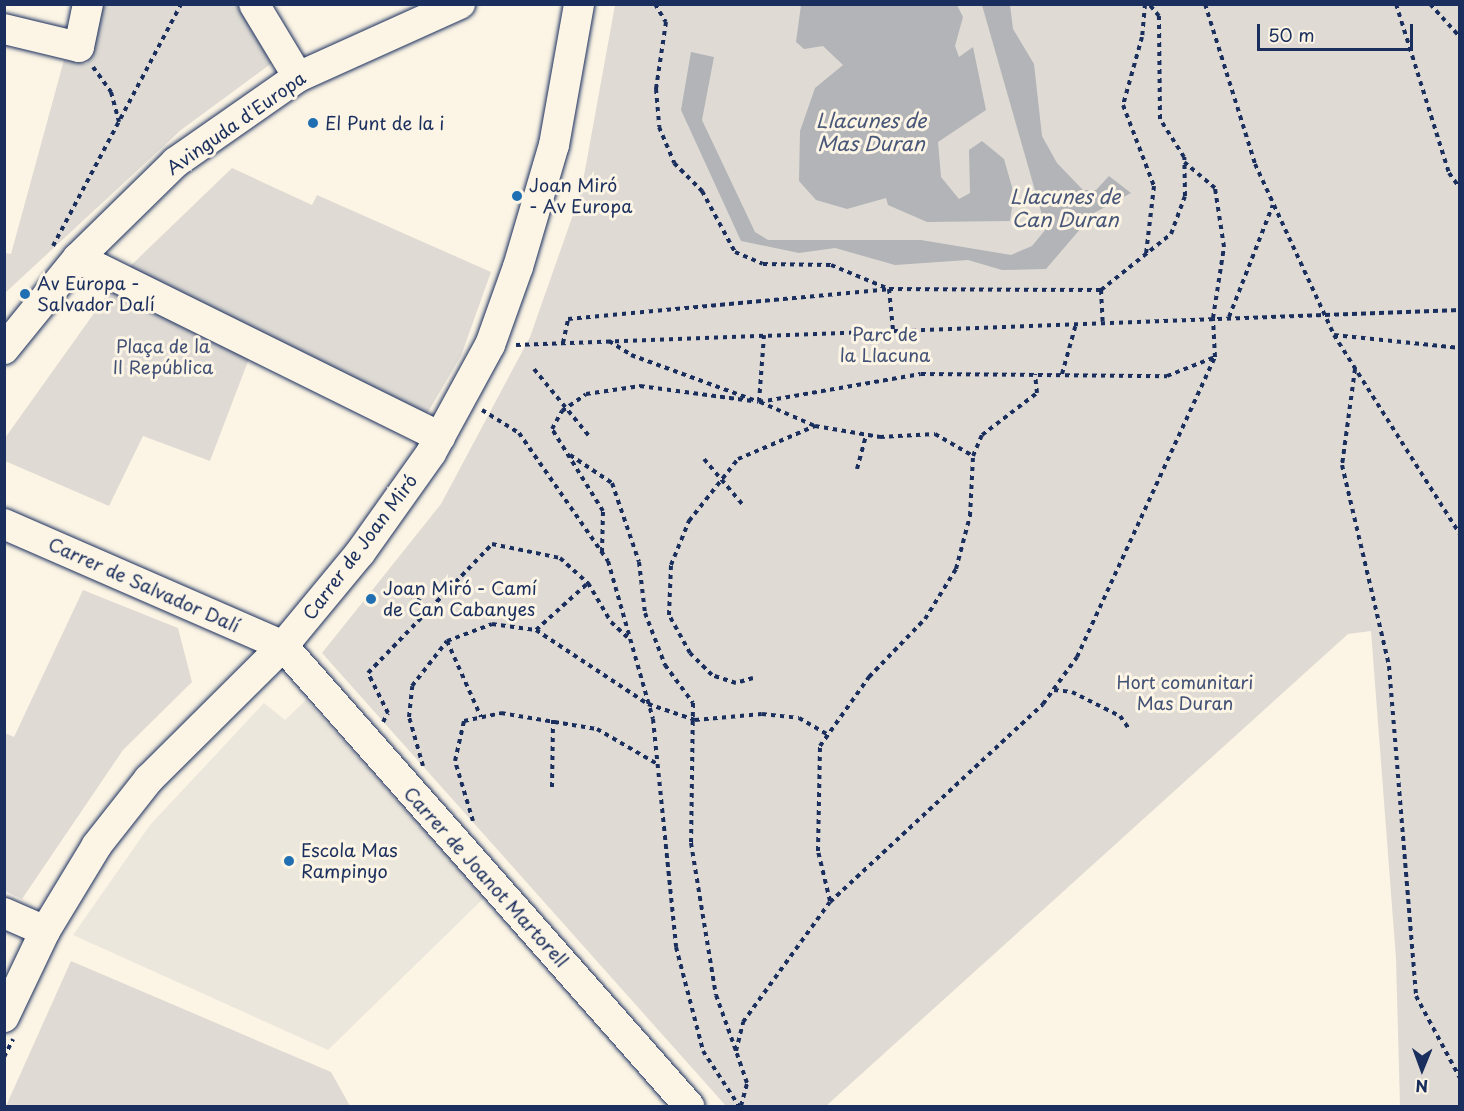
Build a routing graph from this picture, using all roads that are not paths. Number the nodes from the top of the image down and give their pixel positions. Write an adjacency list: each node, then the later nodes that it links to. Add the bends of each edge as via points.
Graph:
1 (88, 4): 5 (street, via 79,47)
2 (254, 4): 6 (street)
3 (460, 4): 6 (street, Avinguda d'Europa)
4 (579, 4): 9 (street, Carrer de Joan Miró, via 554,145 518,267 490,345)
5 (4, 29)
6 (298, 77): 7 (street, Avinguda d'Europa, via 176,162)
7 (78, 258): 8 (street, Avinguda d'Europa); 9 (street)
8 (4, 349)
9 (440, 437): 11 (street, Carrer de Joan Miró, via 360,553)
10 (4, 524): 11 (street, Carrer de Salvador Dalí)
11 (284, 646): 13 (street, Carrer de Joan Miró, via 148,779 97,845); 15 (street, Carrer de Joanot Martorell)
12 (4, 913): 13 (street)
13 (45, 932): 14 (street, Carrer de Joan Miró)
14 (4, 1017)
15 (689, 1107)

